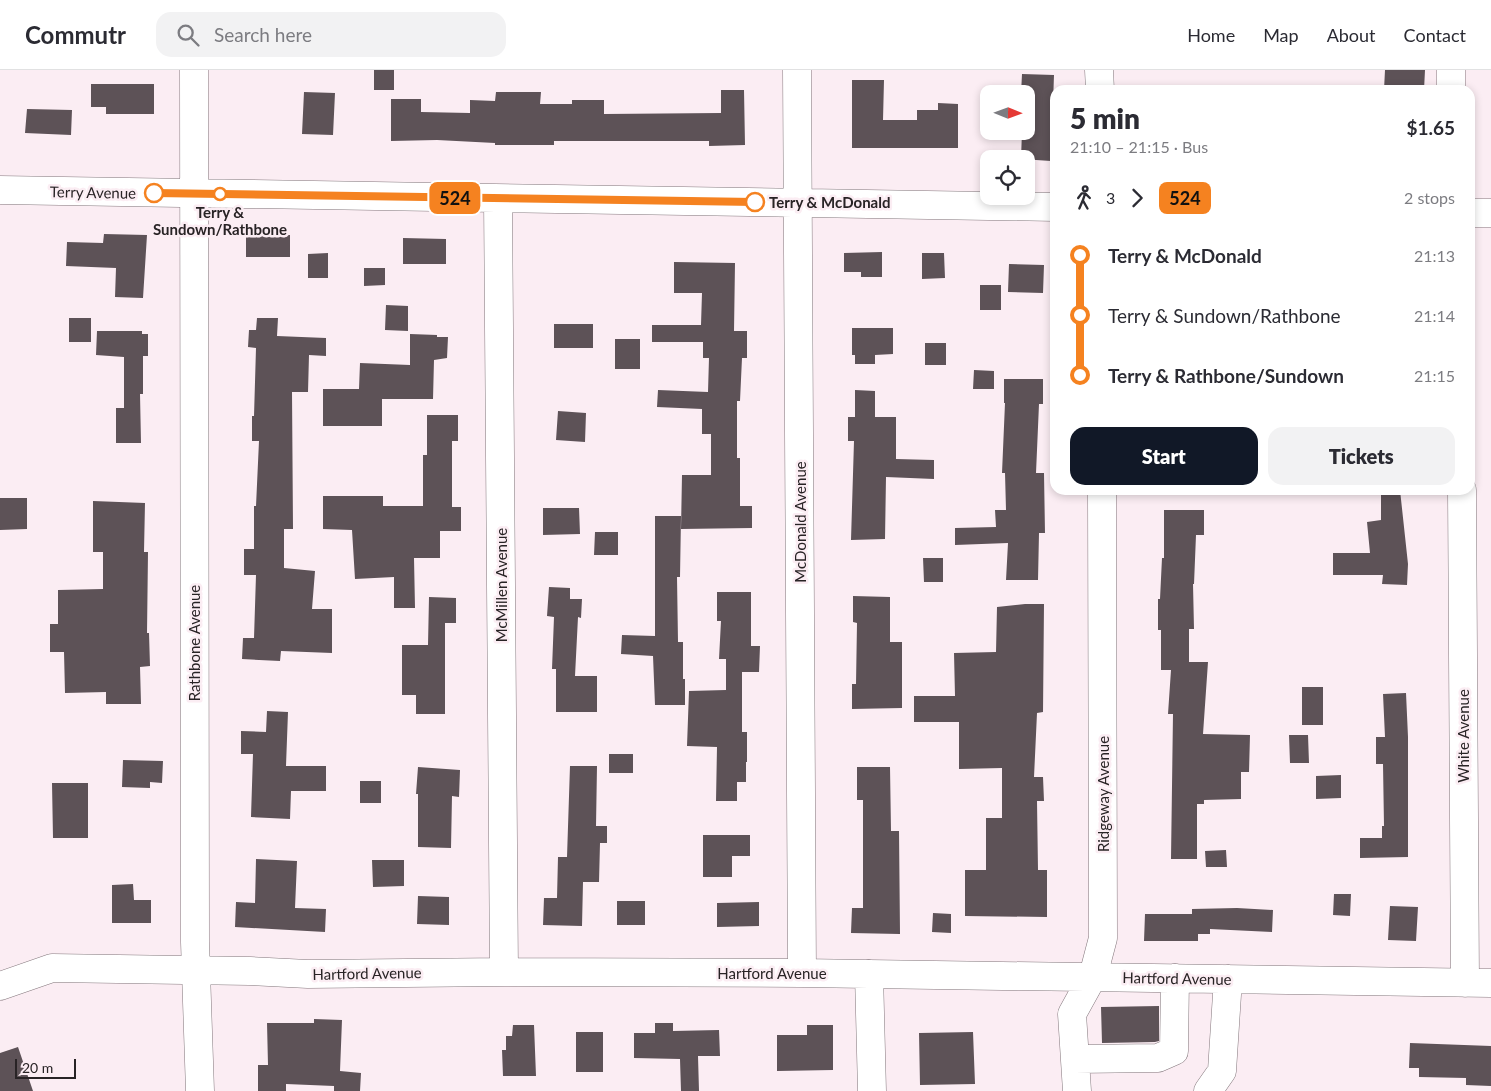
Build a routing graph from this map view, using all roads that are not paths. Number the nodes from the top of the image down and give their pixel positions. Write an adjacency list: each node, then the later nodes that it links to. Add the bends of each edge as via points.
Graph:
1 (194, 70): 8 (street, Rathbone Avenue)
2 (797, 70): 10 (street, McDonald Avenue)
3 (1099, 70): 5 (street)
4 (1451, 70): 6 (street)
5 (1100, 85)
6 (1451, 85)
7 (0, 190): 8 (street, Terry Avenue)
8 (193, 194): 9 (street, Terry Avenue); 16 (street, Rathbone Avenue)
9 (498, 198): 10 (street, Terry Avenue); 17 (street, McMillen Avenue)
10 (798, 203): 11 (street, Terry Avenue); 18 (street, McDonald Avenue)
11 (1050, 207)
12 (1475, 213): 13 (street)
13 (1491, 213)
14 (1102, 495): 20 (street, Ridgeway Avenue, via 1104,938)
15 (1462, 495): 23 (street, White Avenue)
16 (196, 971): 17 (street, Hartford Avenue, via 308,974); 24 (street, Hartford Avenue, via 52,968); 26 (street, Rathbone Avenue)
17 (504, 972): 18 (street, Hartford Avenue)
18 (802, 973): 19 (street, Hartford Avenue)
19 (869, 974): 20 (street, Hartford Avenue); 27 (street)
20 (1093, 976): 21 (street, Hartford Avenue); 25 (street, Ridgeway Avenue, via 1072,1014)
21 (1175, 978): 22 (street, Hartford Avenue); 25 (street, via 1174,1051 1158,1058)
22 (1228, 978): 23 (street, Hartford Avenue); 29 (street, via 1222,1071)
23 (1478, 983)
24 (0, 986)
25 (1075, 1059): 28 (street, Ridgeway Avenue)
26 (200, 1091)
27 (872, 1091)
28 (1077, 1091)
29 (1208, 1091)

